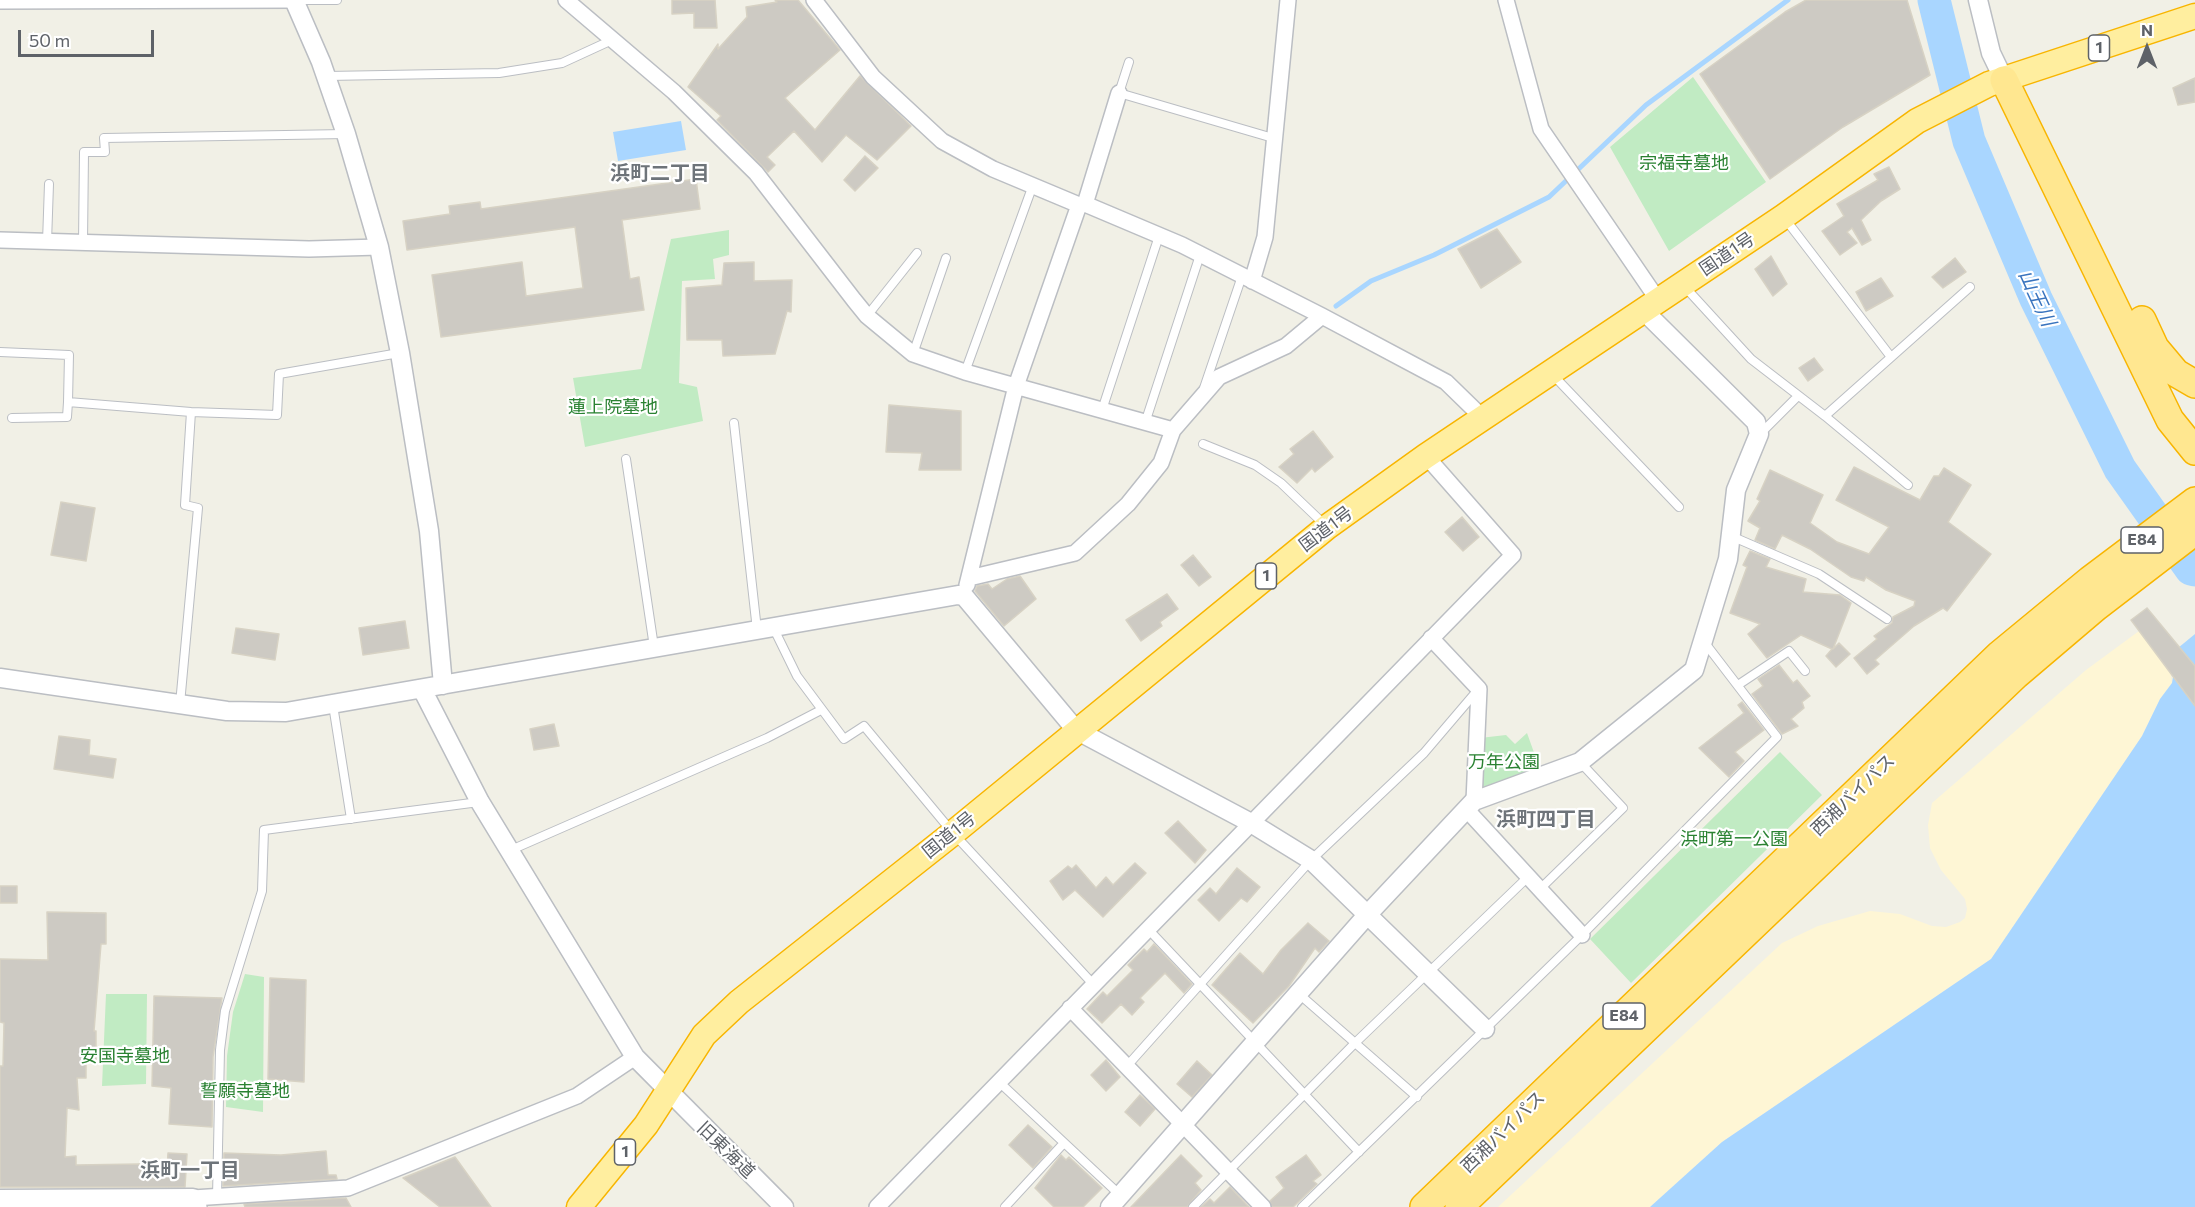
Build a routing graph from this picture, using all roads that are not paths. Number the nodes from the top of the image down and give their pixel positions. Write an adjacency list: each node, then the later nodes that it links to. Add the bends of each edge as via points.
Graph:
1 (294, 0): 2 (lane); 9 (street); 13 (street)
2 (337, 0)
3 (566, 0): 11 (street)
4 (814, 0): 19 (street, via 873,77 942,141 993,169)
5 (1287, 0): 17 (street)
6 (1506, 0): 33 (street, via 1541,129 1586,194)
7 (1978, 0): 14 (street)
8 (0, 1): 9 (street)
9 (161, 1)
10 (2195, 16): 14 (highway, 国道1号 / 1)
11 (612, 40): 13 (lane, via 562,63 499,73); 34 (street, via 674,92 756,173)
12 (1129, 62): 15 (lane)
13 (326, 76): 16 (street)
14 (1996, 82): 21 (highway, 国道1号 / 1, via 1917,121); 42 (highway, via 2022,89 2032,101 2155,348 2176,373); 57 (highway, via 2170,420)
15 (1119, 93): 17 (lane); 20 (street)
16 (346, 134): 25 (lane, via 104,138 105,152 84,152); 26 (street)
17 (1273, 138): 30 (street, via 1265,237)
18 (48, 184): 24 (lane)
19 (1033, 185): 20 (street); 40 (lane)
20 (1082, 204): 22 (street); 43 (street)
21 (1783, 217): 31 (highway, 国道1号 / 1); 39 (lane)
22 (1160, 236): 28 (street); 47 (lane)
23 (0, 240): 24 (street)
24 (47, 242): 25 (street)
25 (83, 243): 26 (street)
26 (379, 247): 37 (street)
27 (917, 253): 34 (lane)
28 (1200, 255): 30 (street); 53 (lane)
29 (946, 258): 38 (lane)
30 (1247, 278): 35 (street); 45 (lane)
31 (1682, 284): 33 (highway, 国道1号 / 1); 44 (lane, via 1751,359)
32 (1970, 287): 39 (lane)
33 (1650, 305): 41 (highway, 国道1号 / 1); 55 (street, via 1756,422)
34 (867, 316): 38 (street)
35 (1322, 316): 45 (street, via 1286,346 1219,377); 51 (street, via 1446,381)
36 (0, 352): 46 (lane, via 69,355)
37 (400, 353): 48 (lane, via 279,374 277,415); 75 (street, via 429,531)
38 (913, 354): 40 (street)
39 (1891, 357): 49 (lane)
40 (965, 372): 43 (street)
41 (1550, 372): 51 (highway, 国道1号 / 1); 62 (lane)
42 (2195, 384)
43 (1016, 386): 47 (street); 66 (street)
44 (1798, 396): 49 (lane); 55 (lane)
45 (1200, 399): 54 (street)
46 (68, 402): 48 (lane); 50 (lane, via 68,417)
47 (1102, 410): 53 (street)
48 (191, 412): 79 (lane, via 185,505 198,508)
49 (1824, 416): 60 (lane)
50 (12, 418)
51 (1483, 418): 58 (highway, 国道1号 / 1)
52 (735, 423): 69 (lane)
53 (1145, 423): 54 (street)
54 (1173, 430): 66 (street, via 1161,463 1128,504 1075,553)
55 (1760, 434): 65 (street, via 1736,490)
56 (1203, 444): 63 (lane, via 1255,465 1281,483)
57 (2195, 451)
58 (1426, 456): 63 (highway, 国道1号 / 1); 70 (street, via 1513,555)
59 (626, 459): 72 (lane)
60 (1908, 485)
61 (2195, 501): 125 (highway, 西湘バイパス / E84, via 1998,655)
62 (1679, 507)
63 (1327, 527): 82 (highway, 国道1号 / 1)
64 (2195, 531): 126 (highway, 西湘バイパス / E84, via 2016,675)
65 (1731, 536): 68 (lane, via 1819,574); 71 (street)
66 (969, 578): 67 (street)
67 (964, 596): 69 (street); 82 (street)
68 (1887, 620)
69 (765, 630): 72 (street); 81 (lane)
70 (1431, 638): 78 (street); 87 (street)
71 (1704, 642): 76 (lane); 83 (street, via 1694,670)
72 (654, 648): 75 (street)
73 (1805, 671): 76 (lane, via 1789,651)
74 (0, 678): 79 (street)
75 (443, 685): 77 (street)
76 (1738, 685): 95 (lane, via 1777,737)
77 (422, 689): 80 (street); 84 (street, 旧東海道)
78 (1479, 689): 85 (street); 90 (lane, via 1424,753)
79 (180, 704): 80 (street, via 259,713)
80 (333, 705): 86 (lane)
81 (821, 710): 88 (lane, via 844,739 864,726); 89 (lane, via 767,738)
82 (1077, 730): 87 (street); 88 (highway, 国道1号 / 1)
83 (1580, 762): 85 (street); 92 (lane, via 1623,808)
84 (480, 802): 86 (lane); 89 (street, 旧東海道)
85 (1470, 805): 91 (street); 93 (street)
86 (351, 819): 114 (lane, via 264,830 262,891 225,1011 220,1050)
87 (1251, 823): 90 (street); 94 (street)
88 (953, 833): 97 (lane); 107 (highway, 国道1号 / 1, via 739,1002 704,1035)
89 (510, 850): 104 (street, 旧東海道)
90 (1311, 860): 93 (street); 98 (lane)
91 (1529, 876): 92 (street); 96 (lane)
92 (1540, 889): 95 (street)
93 (1368, 914): 96 (street); 99 (street)
94 (1148, 929): 97 (street); 98 (lane)
95 (1582, 935): 101 (lane)
96 (1429, 973): 101 (street); 103 (lane)
97 (1093, 984): 100 (street)
98 (1200, 984): 102 (lane); 105 (lane)
99 (1298, 993): 102 (street); 103 (lane)
100 (1071, 1008): 105 (street); 106 (street)
101 (1485, 1029): 109 (lane)
102 (1255, 1042): 108 (lane); 110 (street)
103 (1355, 1043): 108 (lane); 109 (lane)
104 (634, 1057): 107 (street, 旧東海道); 114 (street, via 578,1096 348,1188)
105 (1127, 1066): 110 (street)
106 (998, 1081): 111 (lane); 120 (street)
107 (668, 1093): 118 (highway, 国道1号 / 1); 119 (street, 旧東海道)
108 (1305, 1094): 112 (lane); 113 (lane)
109 (1417, 1097): 112 (lane)
110 (1184, 1125): 113 (street); 116 (street)
111 (1063, 1144): 116 (lane); 121 (lane)
112 (1359, 1152): 124 (lane)
113 (1228, 1170): 122 (lane); 123 (street)
114 (217, 1197): 117 (street)
115 (0, 1199): 117 (street)
116 (1115, 1201)
117 (196, 1202)
118 (579, 1207)
119 (784, 1207)
120 (877, 1207)
121 (1005, 1207)
122 (1193, 1207)
123 (1263, 1207)
124 (1302, 1207)
125 (1424, 1207)
126 (1459, 1207)

